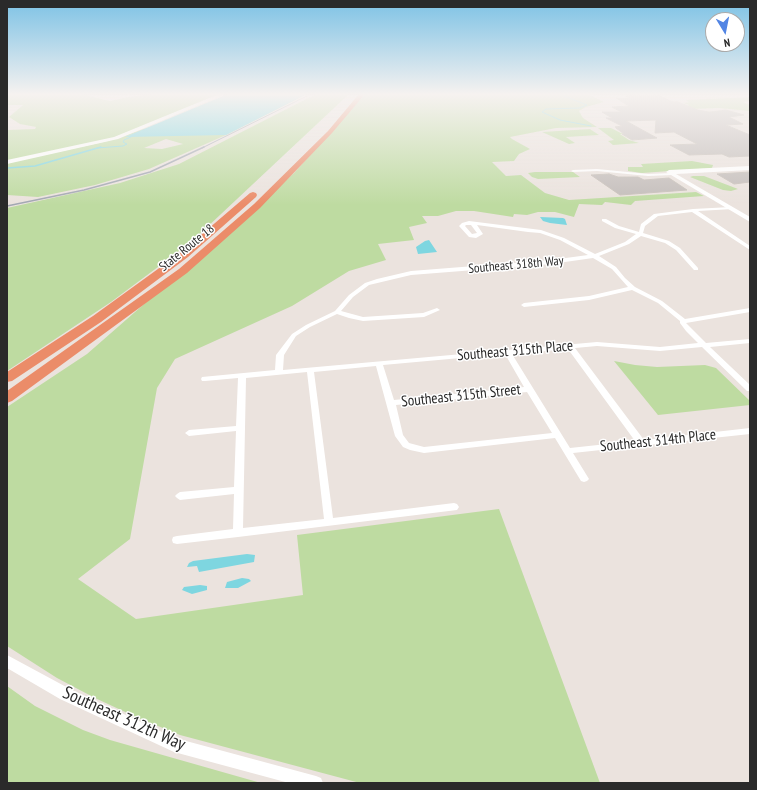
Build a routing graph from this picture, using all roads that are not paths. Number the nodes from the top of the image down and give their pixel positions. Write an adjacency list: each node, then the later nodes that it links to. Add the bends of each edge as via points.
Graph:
1 (133, 131): 4 (main road, via 116,138)
2 (316, 131): 31 (highway, State Route 18, via 244,203 184,255 97,319)
3 (331, 131): 35 (highway, State Route 18, via 257,206 183,271)
4 (7, 162)
5 (750, 168): 7 (main road)
6 (573, 171): 7 (street)
7 (670, 173): 8 (main road)
8 (729, 207): 9 (street, Southeast 318th Way); 11 (main road)
9 (693, 210): 13 (street, Southeast 318th Way, via 656,215 643,225); 14 (street)
10 (604, 220): 13 (street, via 617,227)
11 (750, 220)
12 (473, 224): 15 (street, via 546,234 562,239)
13 (641, 233): 15 (street, Southeast 318th Way, via 627,244); 16 (street, via 670,243)
14 (750, 248)
15 (594, 256): 17 (street, via 612,266); 21 (street, Southeast 318th Way, via 387,277 360,288)
16 (696, 269)
17 (633, 288): 18 (street, via 589,298); 22 (street, via 660,302)
18 (524, 305)
19 (437, 310): 21 (street, via 424,315 363,320)
20 (750, 310): 22 (street)
21 (337, 312): 29 (street, via 301,330 287,343 280,355)
22 (684, 320): 25 (street, via 685,326)
23 (750, 341): 25 (street, Southeast 315th Place)
24 (570, 346): 25 (street, Southeast 315th Place, via 605,344 652,349); 26 (street, Southeast 315th Place); 41 (street)
25 (704, 346): 34 (street)
26 (507, 352): 27 (street, Southeast 315th Place); 33 (street)
27 (379, 363): 28 (street, Southeast 315th Place); 36 (street)
28 (310, 369): 29 (street, Southeast 315th Place); 47 (street)
29 (279, 372): 30 (street, Southeast 315th Place)
30 (242, 375): 32 (street, Southeast 315th Place); 37 (street)
31 (7, 378)
32 (205, 378)
33 (530, 389): 36 (street, Southeast 315th Street); 40 (street)
34 (750, 389)
35 (7, 398)
36 (391, 403): 40 (street, via 399,436 406,445 413,448 424,450)
37 (241, 428): 39 (street); 44 (street)
38 (750, 431): 41 (street, Southeast 314th Place)
39 (189, 433)
40 (557, 435): 42 (street)
41 (641, 442): 42 (street, Southeast 314th Place)
42 (567, 451): 43 (street)
43 (584, 479)
44 (239, 490): 45 (street); 48 (street)
45 (180, 496)
46 (454, 507): 47 (street)
47 (329, 522): 48 (street)
48 (238, 533): 49 (street)
49 (177, 540)
50 (7, 661): 51 (street, Southeast 312th Way, via 65,694 174,744)
51 (316, 783)

